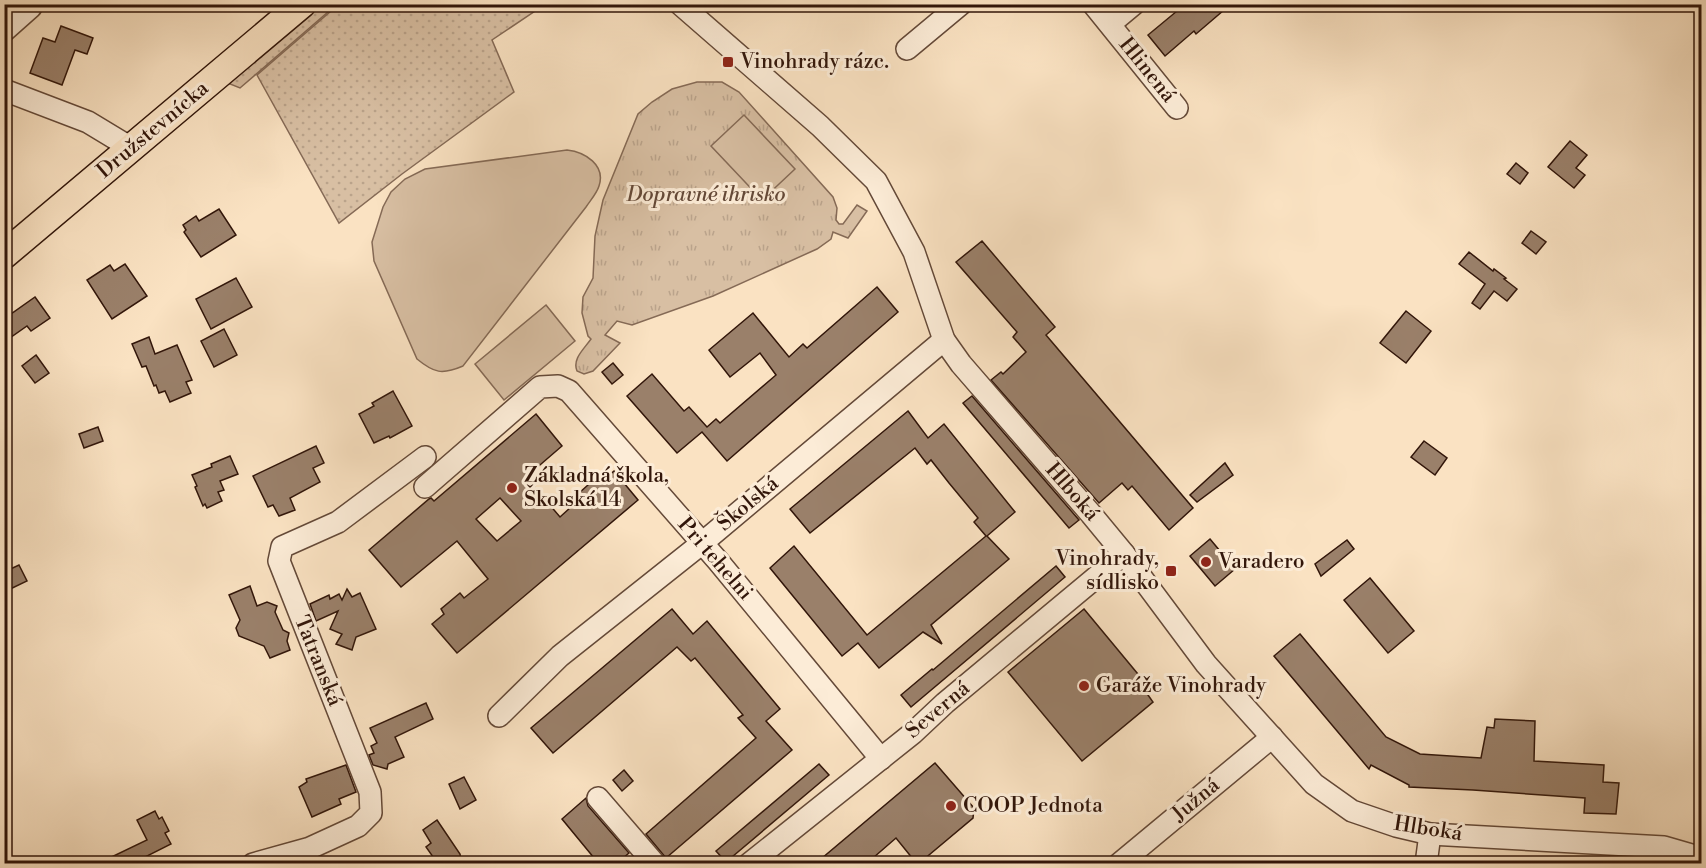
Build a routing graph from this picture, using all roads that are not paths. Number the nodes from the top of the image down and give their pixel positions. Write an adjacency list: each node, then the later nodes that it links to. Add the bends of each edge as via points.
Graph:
1 (302, 4): 12 (main road, Družstevnícka)
2 (680, 4): 14 (street, Hlboká, via 820,126 876,181 914,252)
3 (961, 4): 9 (street)
4 (1093, 4): 7 (street, Hlinená)
5 (1134, 4): 7 (street)
6 (31, 7): 8 (street)
7 (1110, 24): 11 (street, Hlinená)
8 (4, 31)
9 (907, 49)
10 (4, 90): 12 (street, via 88,122)
11 (1178, 108)
12 (131, 148): 13 (main road, Družstevnícka)
13 (4, 255)
14 (944, 340): 17 (street, Školská); 18 (street, Hlboká)
15 (425, 457): 25 (street, Tatranská, via 338,522 282,547 279,561 370,792 371,813 358,826 310,848)
16 (424, 487): 17 (street, Pri tehelni, via 540,387 558,386 569,391 592,416)
17 (701, 544): 19 (street, Školská, via 560,656); 21 (street, Pri tehelni)
18 (1124, 554): 20 (street, Hlboká, via 1198,653); 21 (street, Severná)
19 (499, 716)
20 (1272, 737): 23 (street, Hlboká, via 1314,784 1352,811); 28 (street, Južná)
21 (881, 759): 27 (street, Severná)
22 (598, 798): 26 (street)
23 (1430, 834): 24 (street, Hlboká, via 1664,847); 29 (street)
24 (1701, 858)
25 (252, 864)
26 (655, 864)
27 (749, 864)
28 (1119, 864)
29 (1426, 864)

